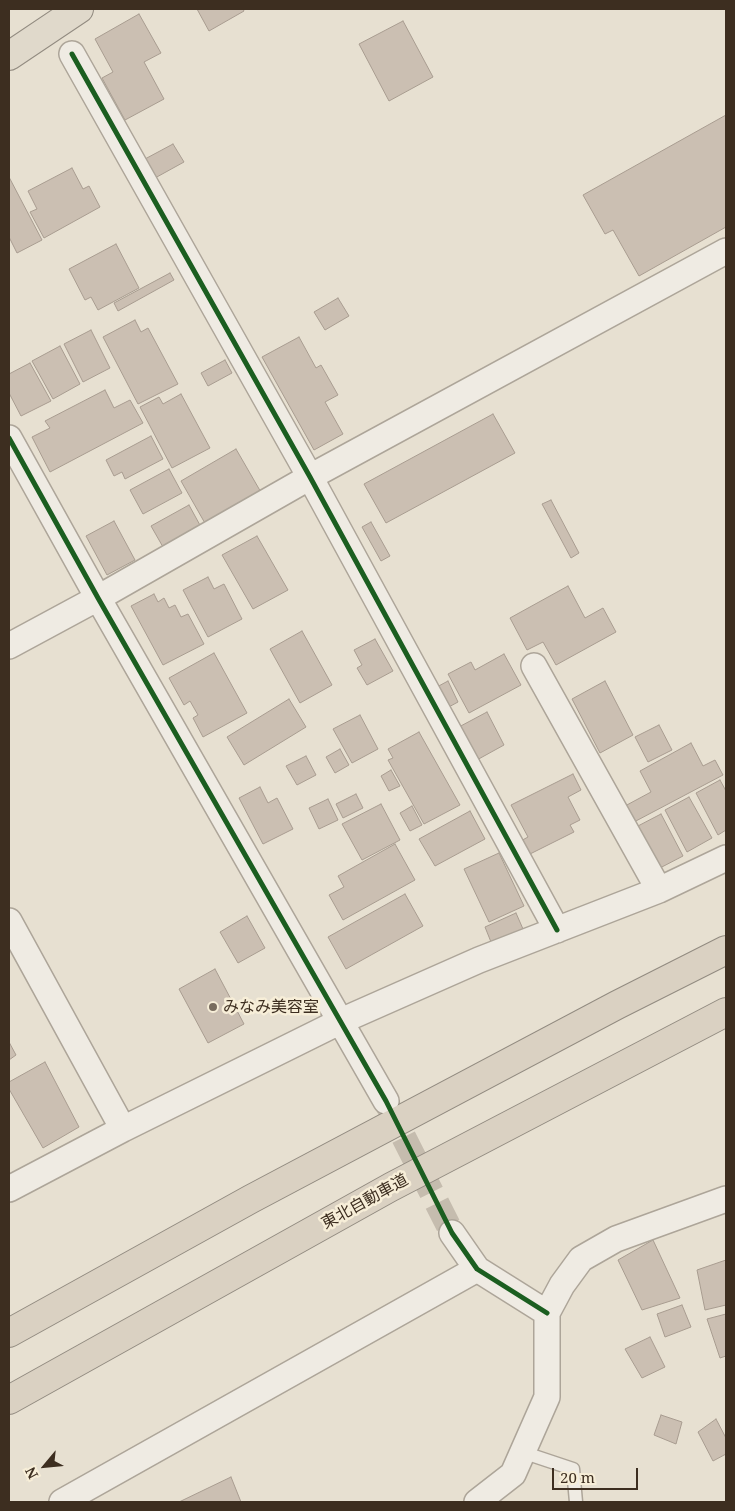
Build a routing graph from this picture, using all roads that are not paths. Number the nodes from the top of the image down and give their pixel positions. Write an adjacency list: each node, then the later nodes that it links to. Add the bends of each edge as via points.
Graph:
1 (79, 9): 3 (highway)
2 (72, 54): 6 (street)
3 (9, 56)
4 (726, 250): 6 (street)
5 (9, 438): 7 (street)
6 (310, 477): 7 (street); 13 (street)
7 (98, 598): 8 (street); 16 (street)
8 (9, 646)
9 (534, 666): 11 (street)
10 (726, 858): 11 (street)
11 (658, 890): 13 (street)
12 (9, 921): 18 (street)
13 (557, 930): 16 (street)
14 (726, 950): 24 (highway, via 259,1194)
15 (726, 1012): 25 (highway, 東北自動車道, via 391,1187)
16 (340, 1021): 17 (street); 18 (street)
17 (386, 1101)
18 (123, 1129): 19 (street)
19 (9, 1189)
20 (726, 1199): 23 (street, via 616,1239 581,1259)
21 (452, 1233): 22 (street)
22 (477, 1269): 23 (street); 27 (street)
23 (546, 1313): 26 (street, via 547,1397)
24 (9, 1332)
25 (9, 1400)
26 (522, 1452): 28 (street, via 512,1474); 29 (lane, via 573,1469)
27 (62, 1502)
28 (477, 1502)
29 (576, 1502)

